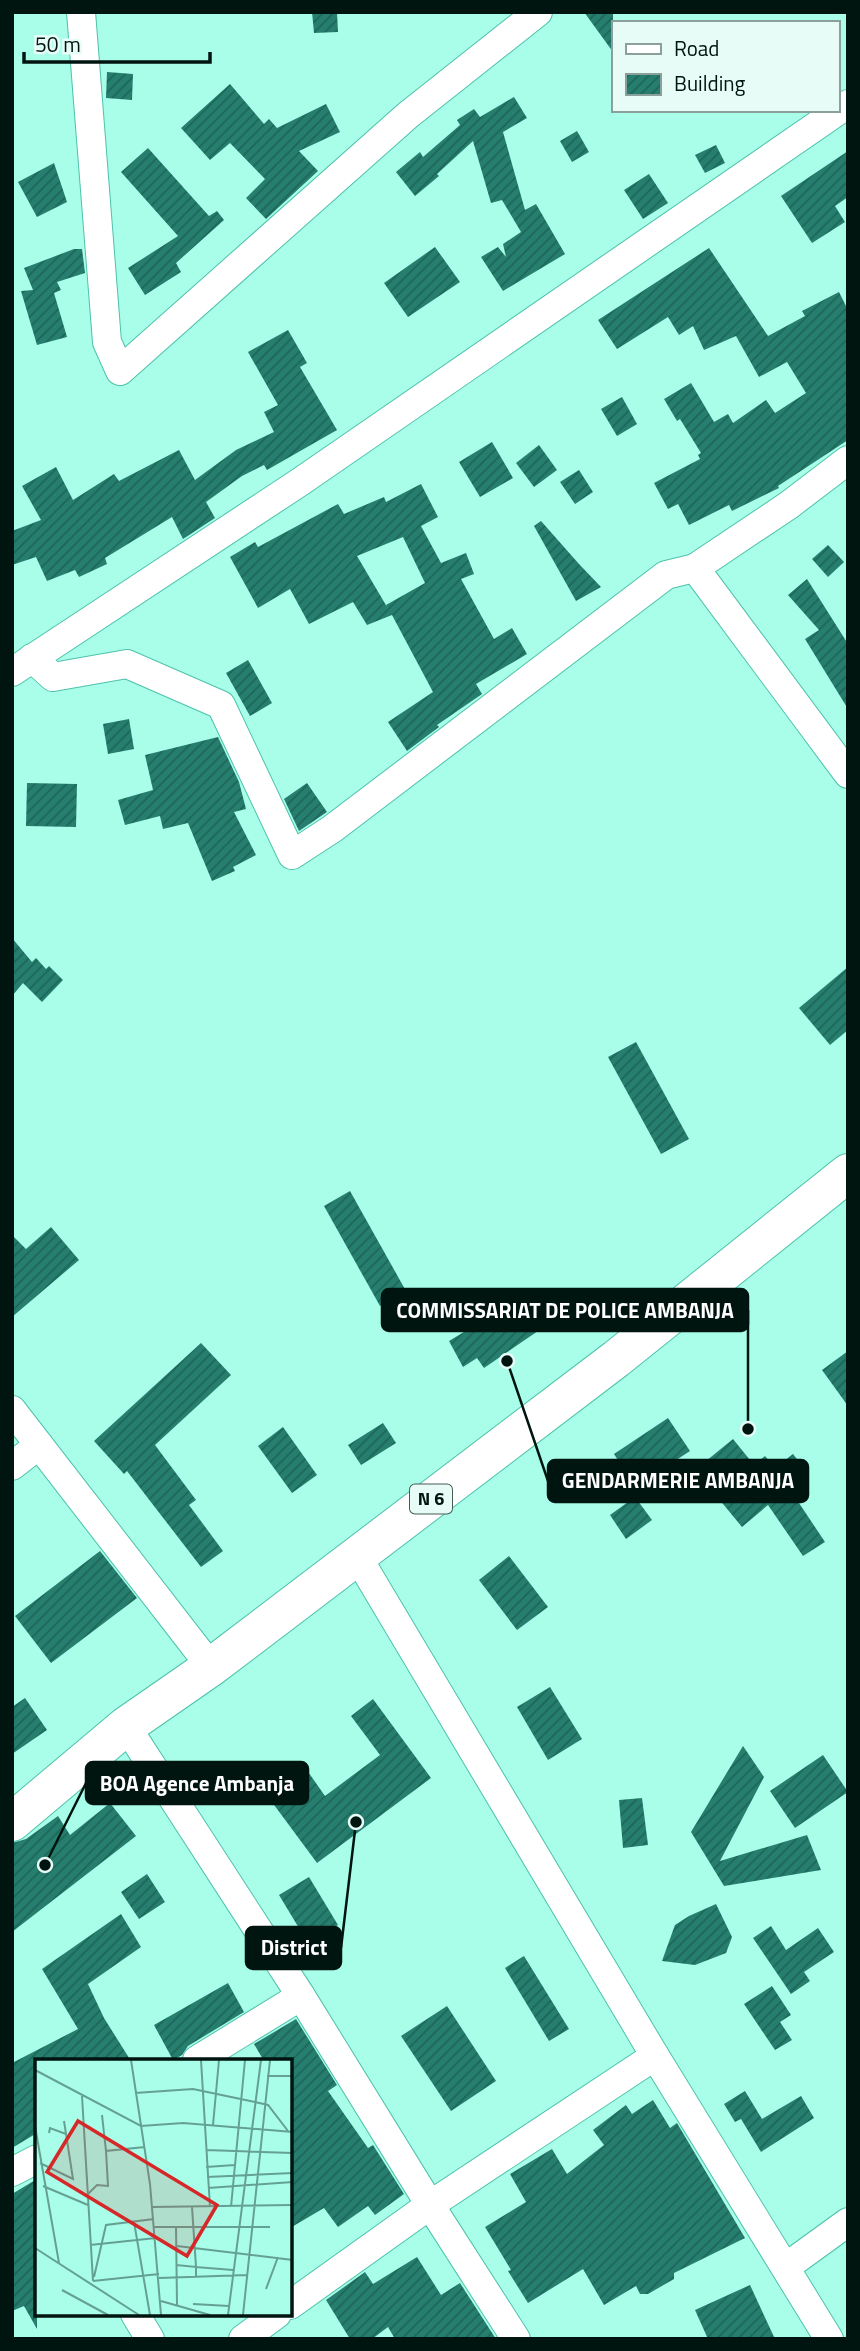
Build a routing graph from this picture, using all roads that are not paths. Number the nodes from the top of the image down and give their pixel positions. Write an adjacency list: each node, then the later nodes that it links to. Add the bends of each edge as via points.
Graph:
1 (81, 12): 2 (street, via 107,342 120,371 408,115)
2 (538, 12)
3 (836, 112): 6 (street, via 300,482)
4 (848, 460): 5 (street)
5 (695, 568): 6 (street, via 666,575 332,830 292,855 220,705 127,664 53,677); 7 (street)
6 (22, 665)
7 (848, 774)
8 (848, 1172): 12 (main road, N 6, via 616,1359)
9 (12, 1410): 10 (street)
10 (40, 1445): 11 (street); 13 (street)
11 (12, 1466)
12 (357, 1556): 13 (main road, N 6); 17 (street)
13 (211, 1667): 14 (main road, N 6)
14 (126, 1726): 15 (main road, N 6); 16 (street)
15 (12, 1822)
16 (301, 1996): 18 (street); 21 (street)
17 (655, 2056): 21 (street); 23 (street)
18 (199, 2059)
19 (35, 2160): 20 (street)
20 (12, 2172)
21 (430, 2205): 24 (street); 29 (street)
22 (848, 2222): 23 (street)
23 (786, 2267): 30 (street)
24 (292, 2304)
25 (136, 2316): 27 (street)
26 (274, 2316): 28 (street)
27 (150, 2339)
28 (243, 2339)
29 (516, 2339)
30 (829, 2339)

